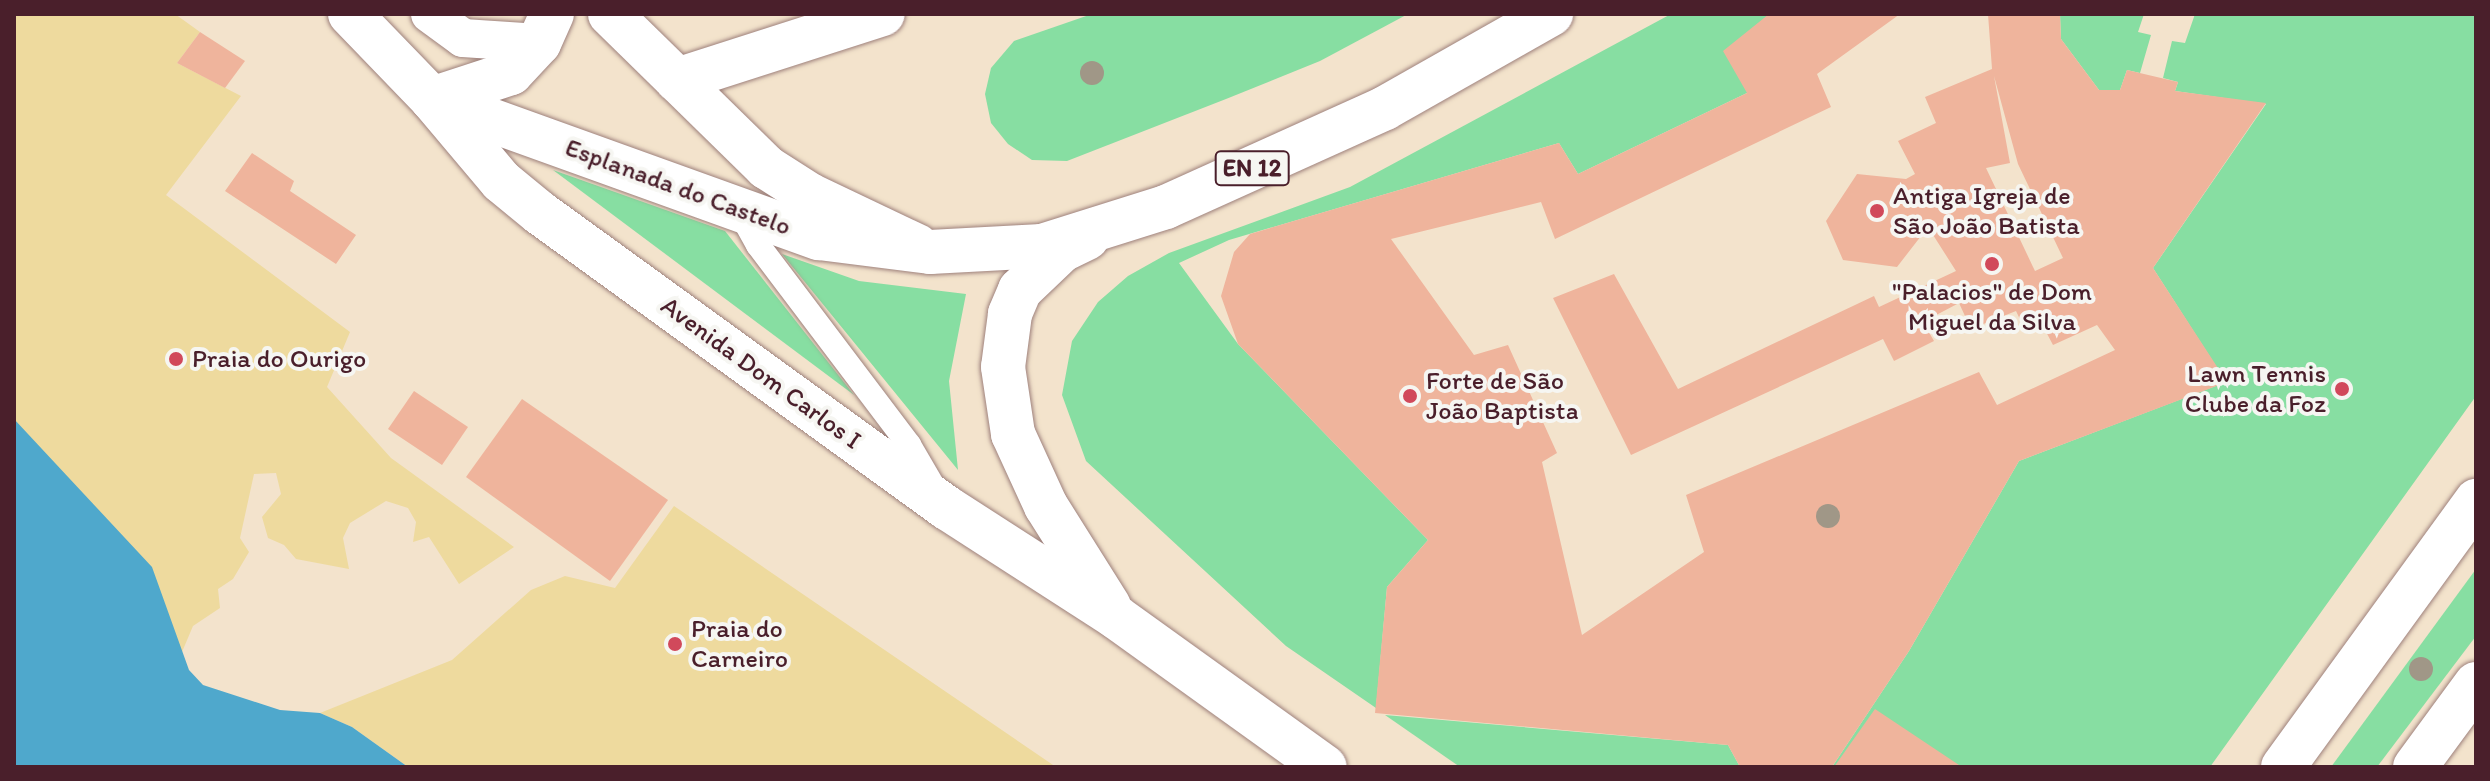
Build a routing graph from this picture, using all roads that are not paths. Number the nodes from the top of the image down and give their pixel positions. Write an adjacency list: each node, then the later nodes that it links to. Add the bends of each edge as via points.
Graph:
1 (350, 14): 8 (street, EN 12)
2 (430, 14): 6 (street, via 463,38)
3 (610, 14): 7 (street, Esplanada do Castelo)
4 (883, 14): 7 (street)
5 (1551, 14): 10 (street, Esplanada do Castelo / EN 12, via 1385,108)
6 (546, 28): 8 (street, via 511,73)
7 (677, 80): 11 (street, Esplanada do Castelo, via 766,167 821,201)
8 (432, 99): 9 (street, Esplanada do Castelo / EN 12); 13 (street, Avenida Dom Carlos I, via 501,181 540,213)
9 (737, 207): 11 (street, Esplanada do Castelo / EN 12, via 833,241); 13 (lane, via 758,245 909,445)
10 (1104, 230): 11 (street, Esplanada do Castelo / EN 12, via 1042,246); 14 (street, Avenida Dom Carlos I, via 1062,250 1020,290 1010,314 1003,367 1013,434 1046,506)
11 (930, 252)
12 (2476, 501): 17 (street)
13 (947, 508): 14 (street, Avenida Dom Carlos I)
14 (1116, 617): 16 (street, Avenida Dom Carlos I)
15 (2476, 684): 18 (street)
16 (1325, 767)
17 (2283, 767)
18 (2415, 767)

